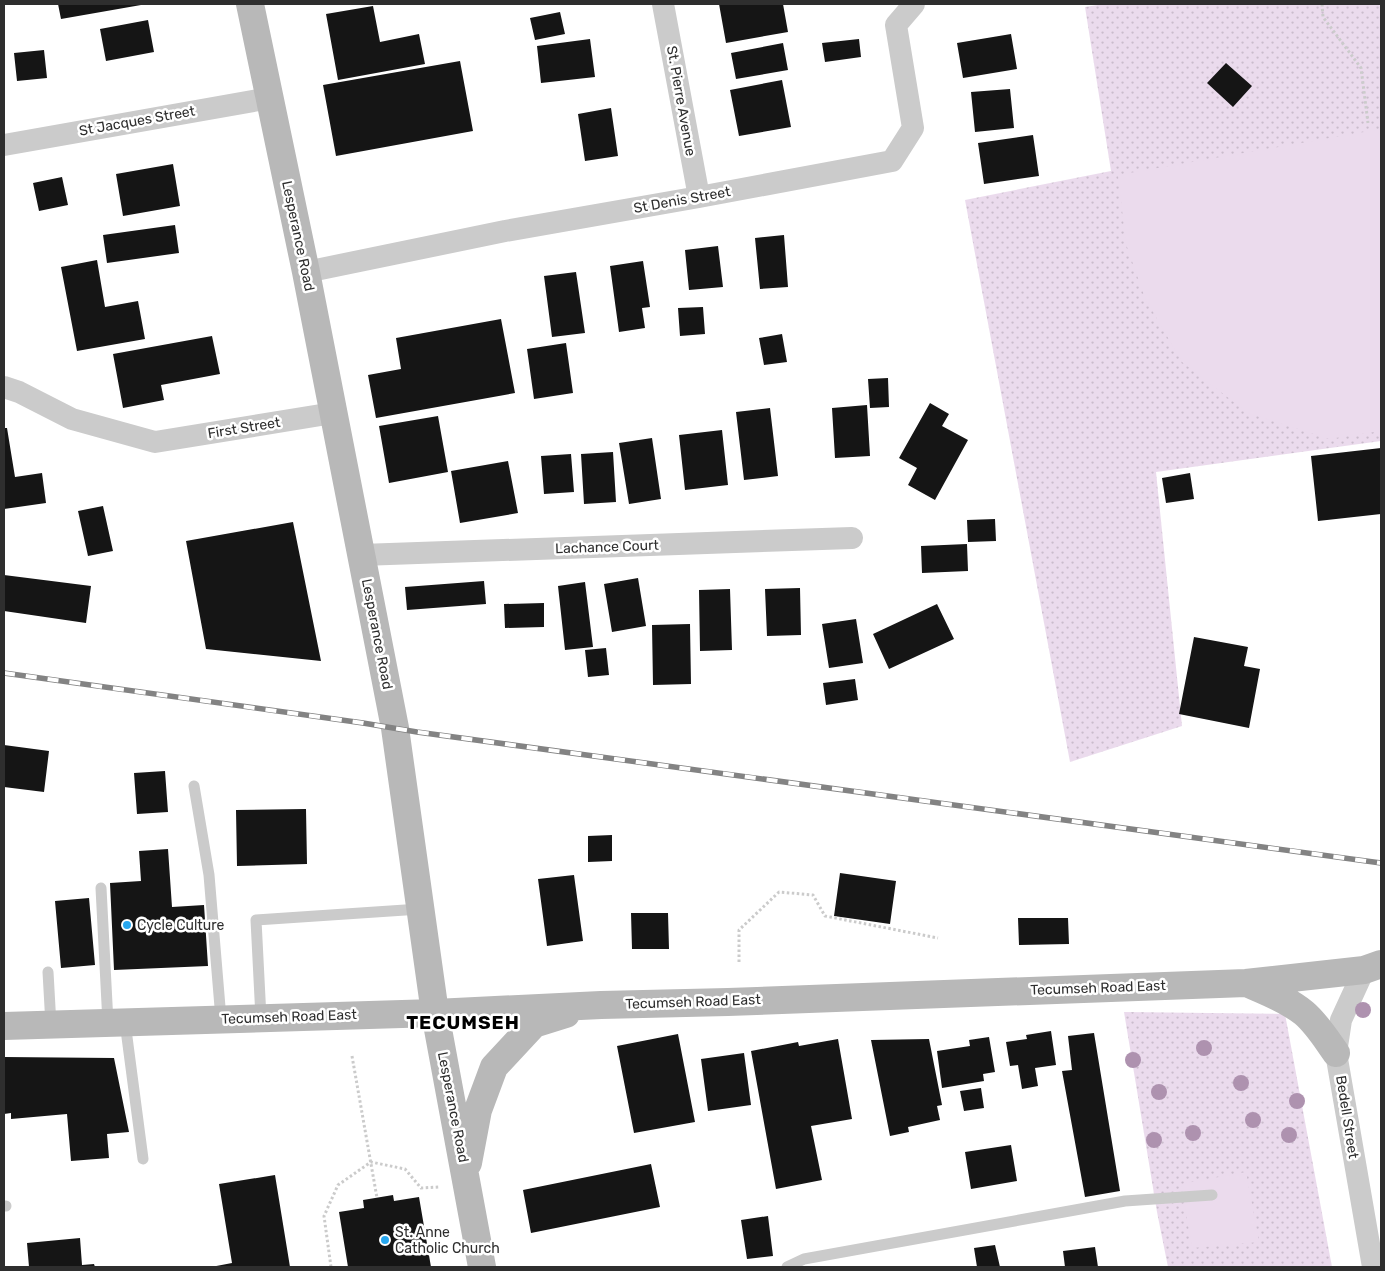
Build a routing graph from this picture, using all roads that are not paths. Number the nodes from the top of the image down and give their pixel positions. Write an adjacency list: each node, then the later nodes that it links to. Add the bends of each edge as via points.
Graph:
1 (250, 4): 4 (main road, Lesperance Road)
2 (663, 4): 6 (street, St. Pierre Avenue)
3 (914, 4): 6 (street, St Denis Street, via 896,25 913,128 892,161)
4 (270, 98): 5 (street, St Jacques Street); 7 (main road, Lesperance Road)
5 (4, 145)
6 (698, 198): 7 (street, St Denis Street, via 505,231)
7 (306, 272): 9 (main road, Lesperance Road)
8 (4, 387): 9 (street, First Street, via 72,420 155,442)
9 (333, 413): 11 (main road, Lesperance Road)
10 (852, 538): 11 (street, Lachance Court)
11 (361, 555): 14 (main road, Lesperance Road, via 395,728)
12 (194, 786): 21 (lane, via 209,876)
13 (101, 888): 22 (lane)
14 (420, 909): 19 (main road, Lesperance Road); 20 (lane, via 256,920)
15 (1373, 967): 17 (main road, Tecumseh Road East); 25 (street, Bedell Street, via 1340,1020)
16 (48, 972): 23 (lane)
17 (1246, 983): 18 (main road, Tecumseh Road East); 25 (main road, via 1304,1013)
18 (601, 1005): 19 (main road, Tecumseh Road East); 27 (main road, via 534,1024 494,1067 478,1110)
19 (435, 1013): 20 (main road, Tecumseh Road East); 27 (main road, Lesperance Road)
20 (261, 1018): 21 (main road, Tecumseh Road East)
21 (221, 1019): 22 (main road, Tecumseh Road East)
22 (117, 1022): 23 (main road, Tecumseh Road East); 26 (lane)
23 (51, 1025): 24 (main road, Tecumseh Road East)
24 (4, 1026)
25 (1336, 1053): 31 (street, Bedell Street)
26 (143, 1159)
27 (465, 1176): 29 (main road, Lesperance Road)
28 (1212, 1195): 30 (lane, via 1116,1203 804,1259)
29 (482, 1267)
30 (786, 1267)
31 (1373, 1267)

